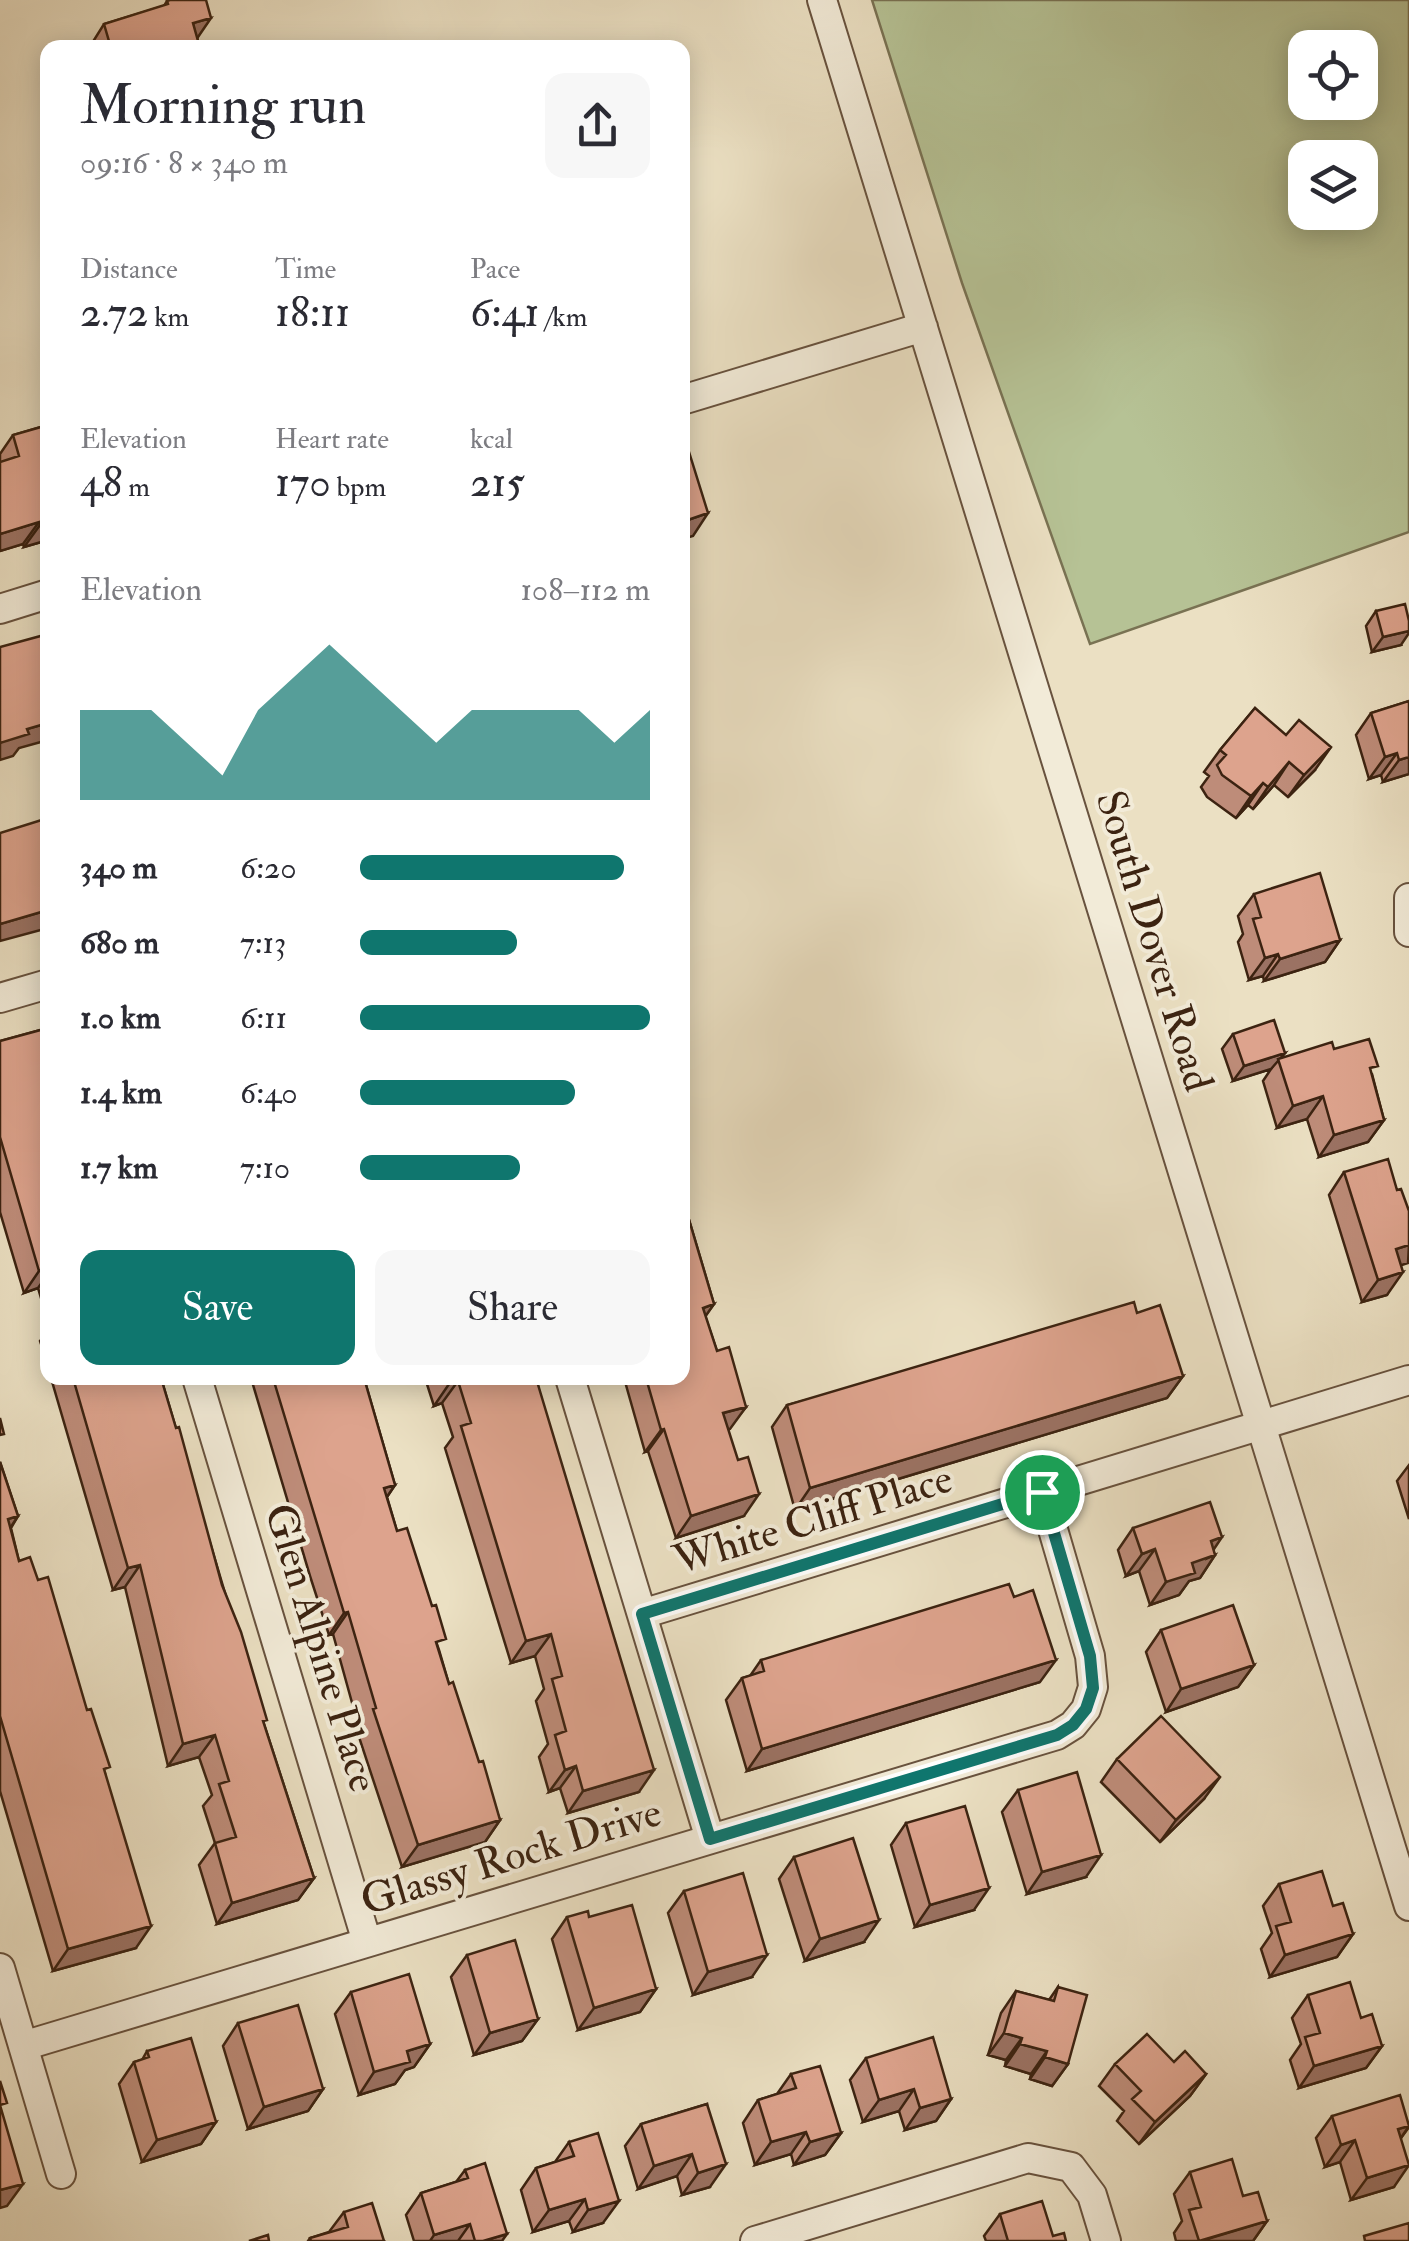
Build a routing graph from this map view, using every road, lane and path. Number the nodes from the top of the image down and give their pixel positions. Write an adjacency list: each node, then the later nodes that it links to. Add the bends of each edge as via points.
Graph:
1 (822, 0): 2 (street, South Dover Road)
2 (923, 326): 3 (street); 13 (street, South Dover Road)
3 (690, 398)
4 (40, 596): 5 (street)
5 (0, 609)
6 (1409, 898): 7 (street)
7 (1409, 932)
8 (40, 986): 9 (street)
9 (0, 998)
10 (1409, 1380): 13 (street, White Cliff Place)
11 (200, 1385): 18 (street, Glen Alpine Place)
12 (572, 1385): 15 (street)
13 (1260, 1426): 14 (street, White Cliff Place); 17 (street, South Dover Road)
14 (1042, 1492): 15 (street, White Cliff Place); 16 (street, Glassy Rock Drive, via 1090,1656 1093,1688 1073,1725)
15 (642, 1614): 16 (street)
16 (710, 1839): 18 (street, Glassy Rock Drive)
17 (1409, 1906)
18 (367, 1942): 20 (street, Glassy Rock Drive)
19 (0, 1968): 20 (street)
20 (23, 2046): 21 (street)
21 (62, 2174)
22 (755, 2241): 23 (street, via 1028,2158 1070,2167 1092,2195)
23 (1106, 2241)

